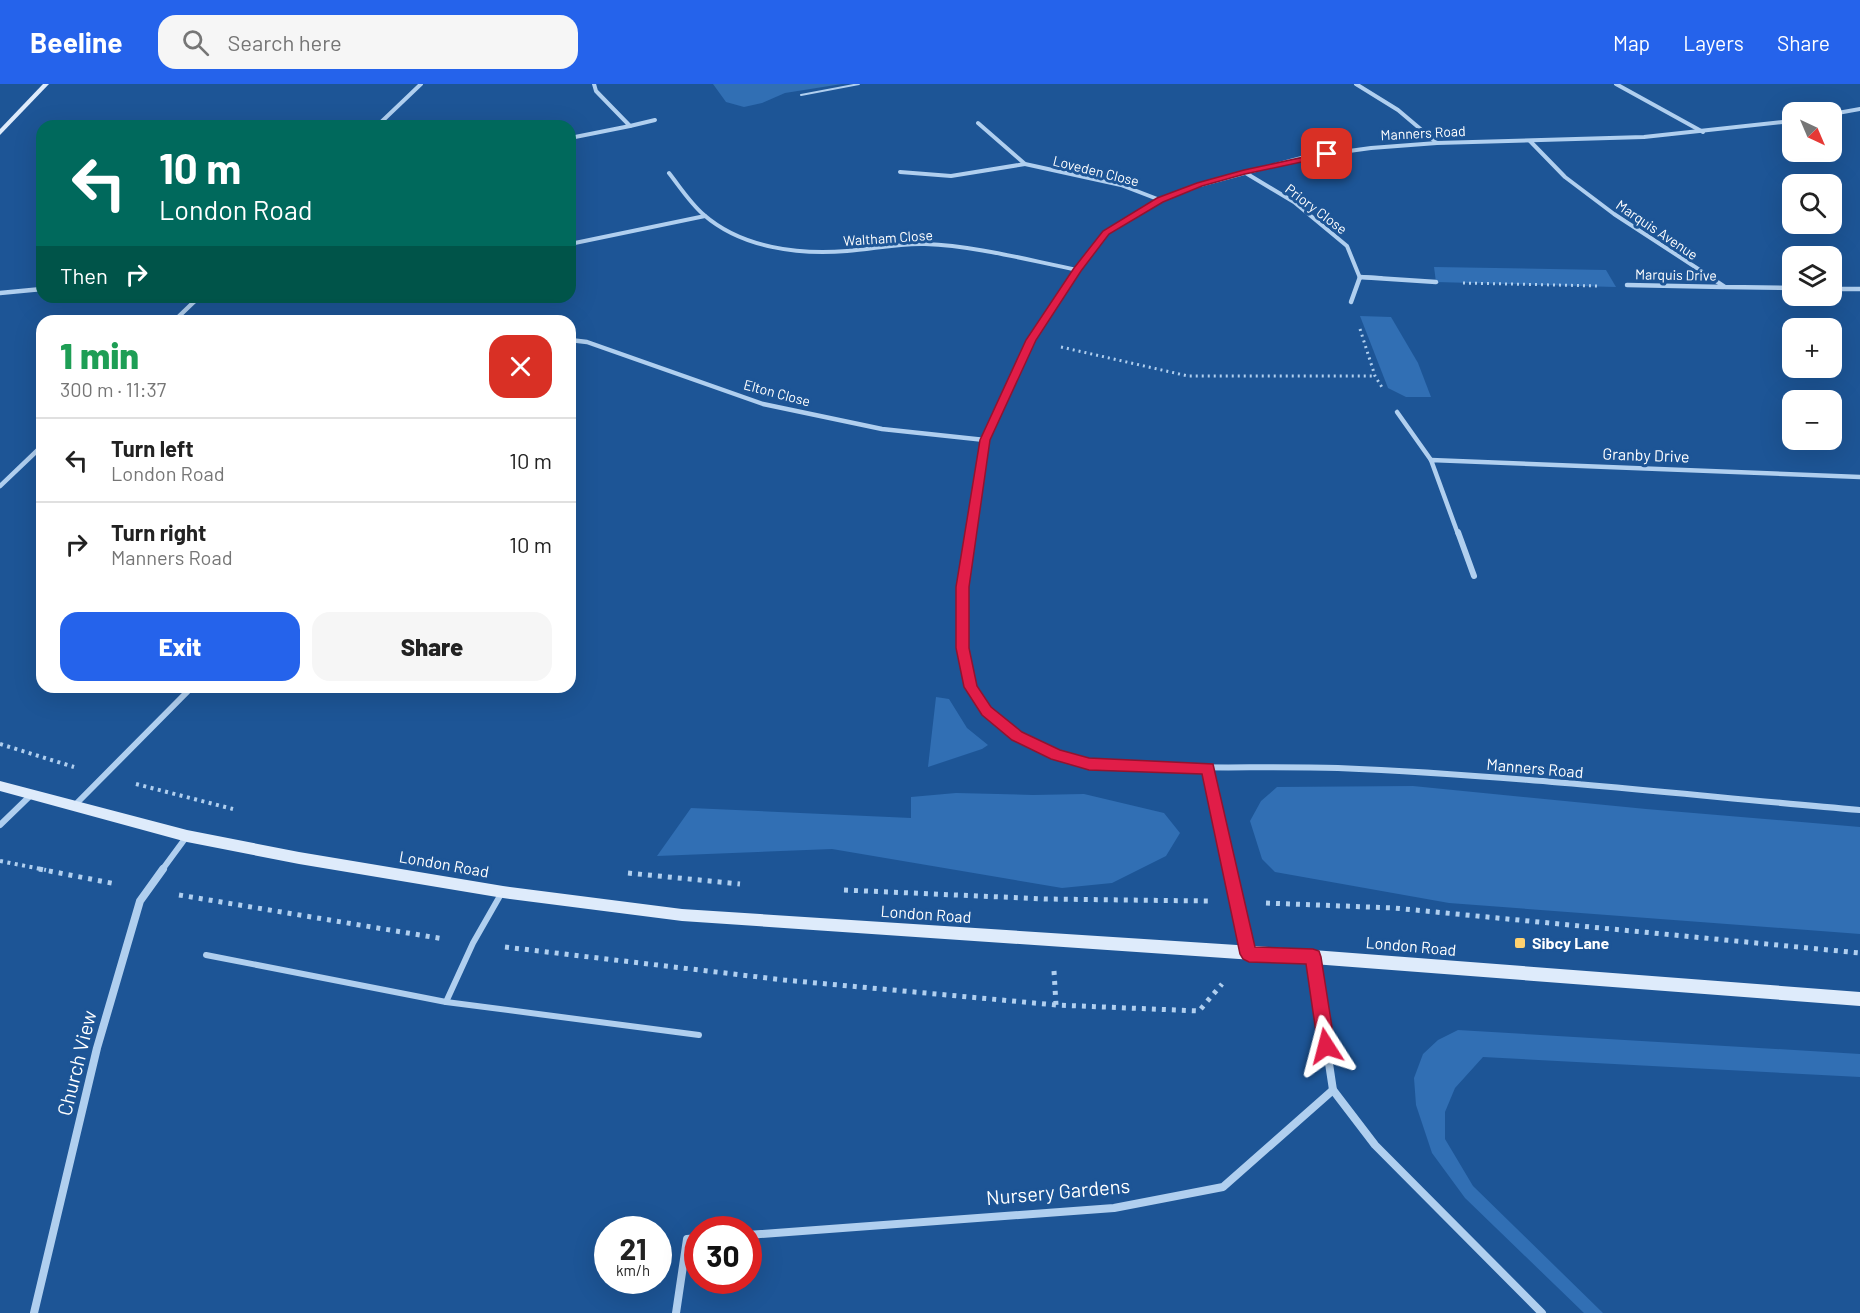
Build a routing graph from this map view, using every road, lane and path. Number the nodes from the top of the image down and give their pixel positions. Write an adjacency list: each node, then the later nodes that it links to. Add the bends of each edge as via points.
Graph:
1 (46, 84): 16 (main road)
2 (421, 84): 10 (street)
3 (594, 84): 14 (street, via 596,92)
4 (859, 84): 7 (lane)
5 (1356, 84): 19 (street, via 1398,110)
6 (1616, 84): 15 (street)
7 (801, 95)
8 (1860, 109): 9 (street)
9 (1842, 112)
10 (383, 120)
11 (655, 120): 14 (street)
12 (978, 123): 20 (street, Loveden Close)
13 (1782, 123): 15 (street, Manners Road)
14 (630, 126): 17 (street)
15 (1703, 132): 18 (street, Manners Road)
16 (0, 133)
17 (576, 137)
18 (1530, 141): 19 (street, Manners Road); 31 (street, Marquis Avenue, via 1565,177 1606,208)
19 (1437, 143): 22 (street, Manners Road, via 1305,157)
20 (1025, 164): 21 (street, Loveden Close, via 951,176); 24 (street, Loveden Close, via 1121,185)
21 (900, 172)
22 (1244, 172): 24 (street, Manners Road); 28 (street, Priory Close, via 1293,202 1347,246)
23 (669, 173): 25 (street, Waltham Close)
24 (1160, 200): 27 (street, Manners Road, via 1106,233)
25 (705, 216): 26 (street); 27 (street, Waltham Close, via 729,231 763,244 800,250 957,246)
26 (576, 243)
27 (1077, 270): 40 (street, Manners Road)
28 (1360, 277): 29 (street); 37 (street)
29 (1436, 282): 30 (path)
30 (1627, 285): 31 (street, Marquis Drive)
31 (1725, 287): 32 (street)
32 (1782, 288)
33 (1842, 289): 34 (street)
34 (1860, 289)
35 (36, 290): 36 (street)
36 (0, 293)
37 (1352, 302): 42 (path)
38 (193, 303): 39 (street)
39 (180, 315)
40 (1031, 340): 42 (path, via 1188,376); 44 (street, Manners Road)
41 (576, 341): 44 (street, Elton Close, via 763,404 882,429)
42 (1375, 376): 43 (path)
43 (1397, 412): 46 (street)
44 (985, 440): 52 (street, Manners Road, via 963,587 962,648 971,687 987,711 1017,736 1056,755 1089,764)
45 (36, 452): 48 (street)
46 (1431, 460): 47 (street, Granby Drive); 49 (street)
47 (1860, 477)
48 (0, 486)
49 (1474, 576)
50 (186, 693): 53 (street)
51 (0, 744): 53 (path)
52 (1208, 769): 57 (street, Manners Road, via 1335,768 1436,773); 68 (street)
53 (104, 775): 56 (street); 58 (path)
54 (0, 786): 55 (main road, London Road)
55 (32, 794): 56 (main road, London Road); 59 (street)
56 (74, 806): 60 (main road, London Road)
57 (1860, 810)
58 (237, 811)
59 (0, 825)
60 (187, 836): 64 (street, Church View); 66 (main road, London Road)
61 (0, 861): 64 (path)
62 (624, 872): 63 (path)
63 (749, 885)
64 (148, 890): 70 (path); 82 (street, Church View, via 140,901 97,1048)
65 (843, 890): 67 (path)
66 (503, 892): 69 (main road, London Road, via 682,915); 70 (lane)
67 (1046, 899): 68 (path); 69 (path)
68 (1237, 902): 71 (path, via 1394,908); 72 (street)
69 (1052, 940): 72 (main road, London Road); 77 (path)
70 (474, 944): 76 (lane); 77 (path, via 784,980)
71 (1860, 953)
72 (1249, 954): 74 (main road, London Road); 77 (path, via 1199,1011)
73 (206, 955): 76 (lane)
74 (1313, 957): 75 (main road, London Road); 79 (street)
75 (1860, 999)
76 (446, 1002): 78 (lane)
77 (1056, 1005)
78 (699, 1035)
79 (1333, 1090): 80 (street, Nursery Gardens, via 1223,1187 1114,1208); 84 (street, via 1375,1145)
80 (762, 1234)
81 (684, 1259): 83 (street)
82 (34, 1313)
83 (676, 1313)
84 (1542, 1313)

